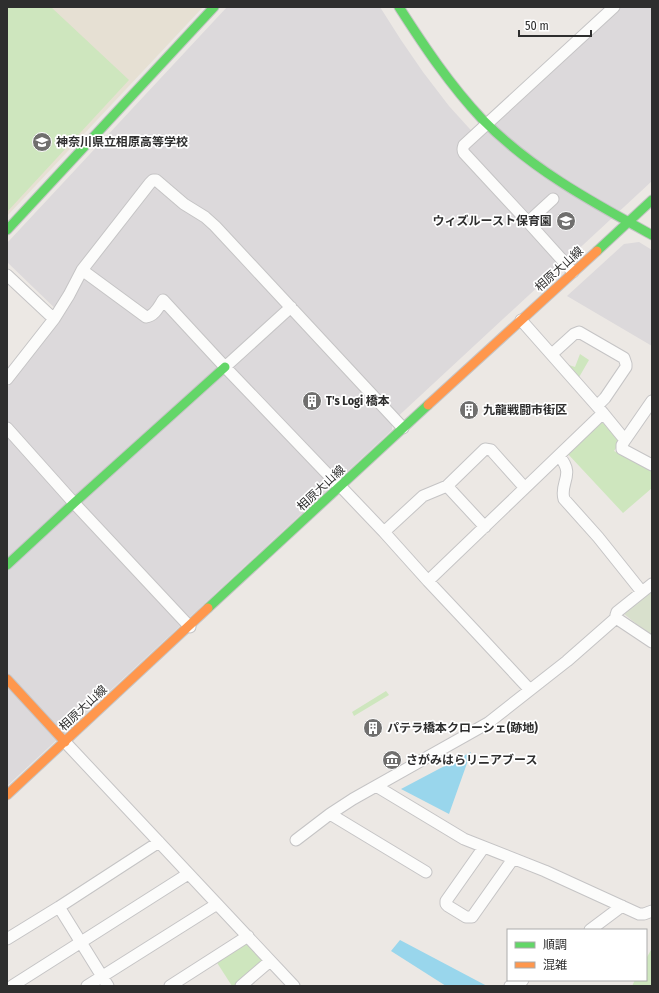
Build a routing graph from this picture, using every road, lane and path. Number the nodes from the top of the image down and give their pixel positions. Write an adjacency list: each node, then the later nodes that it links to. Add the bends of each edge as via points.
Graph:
1 (214, 7): 9 (street)
2 (399, 7): 4 (street, via 460,95)
3 (614, 7): 4 (street)
4 (488, 124): 7 (street, via 464,145 463,151); 8 (street, via 538,167)
5 (553, 199): 7 (street)
6 (652, 200): 8 (street, 相原大山線)
7 (528, 222): 12 (street)
8 (629, 222): 10 (street); 12 (street, 相原大山線)
9 (7, 230)
10 (652, 235)
11 (82, 270): 14 (street, via 150,183 156,180 215,226); 15 (street); 18 (street, via 146,317 154,314 163,300)
12 (573, 272): 16 (street, 相原大山線)
13 (7, 275): 15 (street)
14 (291, 307): 18 (street); 23 (street)
15 (54, 319): 19 (street)
16 (521, 320): 17 (street); 23 (street, 相原大山線)
17 (552, 354): 21 (street); 21 (street, via 579,332 624,358 626,367)
18 (225, 367): 28 (street); 30 (street)
19 (7, 379)
20 (652, 401): 24 (street)
21 (600, 410): 24 (street); 25 (street)
22 (7, 428): 30 (street)
23 (403, 428): 28 (street, 相原大山線)
24 (625, 440): 26 (street, via 622,449)
25 (559, 456): 29 (street); 36 (street, via 566,472 564,499)
26 (652, 465)
27 (446, 486): 29 (street, via 488,449); 31 (street); 32 (street, via 423,496)
28 (340, 487): 32 (street); 38 (street, 相原大山線)
29 (525, 488): 31 (street)
30 (74, 503): 33 (street); 38 (street)
31 (485, 527): 34 (street)
32 (384, 532): 34 (street)
33 (7, 565)
34 (428, 582): 41 (street)
35 (652, 584): 36 (street)
36 (642, 592): 37 (street, via 617,612)
37 (616, 618): 39 (street); 41 (street)
38 (190, 627): 42 (street, 相原大山線)
39 (652, 642)
40 (7, 679): 42 (street)
41 (530, 690): 43 (street, via 488,723)
42 (64, 742): 44 (street, 相原大山線); 47 (street)
43 (376, 786): 45 (street); 48 (street, via 464,839)
44 (7, 795)
45 (330, 814): 46 (street); 50 (street)
46 (296, 840)
47 (159, 842): 51 (street); 54 (street)
48 (484, 847): 49 (street); 49 (street, via 446,901 448,906 466,917 472,917)
49 (514, 859): 53 (street)
50 (426, 872)
51 (188, 874): 52 (street); 59 (street)
52 (217, 904): 57 (street); 61 (street)
53 (622, 906): 55 (street, via 639,914); 56 (street)
54 (59, 907): 58 (street); 59 (street)
55 (652, 911)
56 (591, 929)
57 (248, 936): 60 (street); 65 (street)
58 (7, 939)
59 (81, 942): 61 (street); 63 (street)
60 (270, 961): 66 (street); 67 (street)
61 (105, 981): 64 (street)
62 (522, 981): 68 (street)
63 (12, 986)
64 (87, 986)
65 (170, 986)
66 (241, 986)
67 (294, 986)
68 (510, 986)

